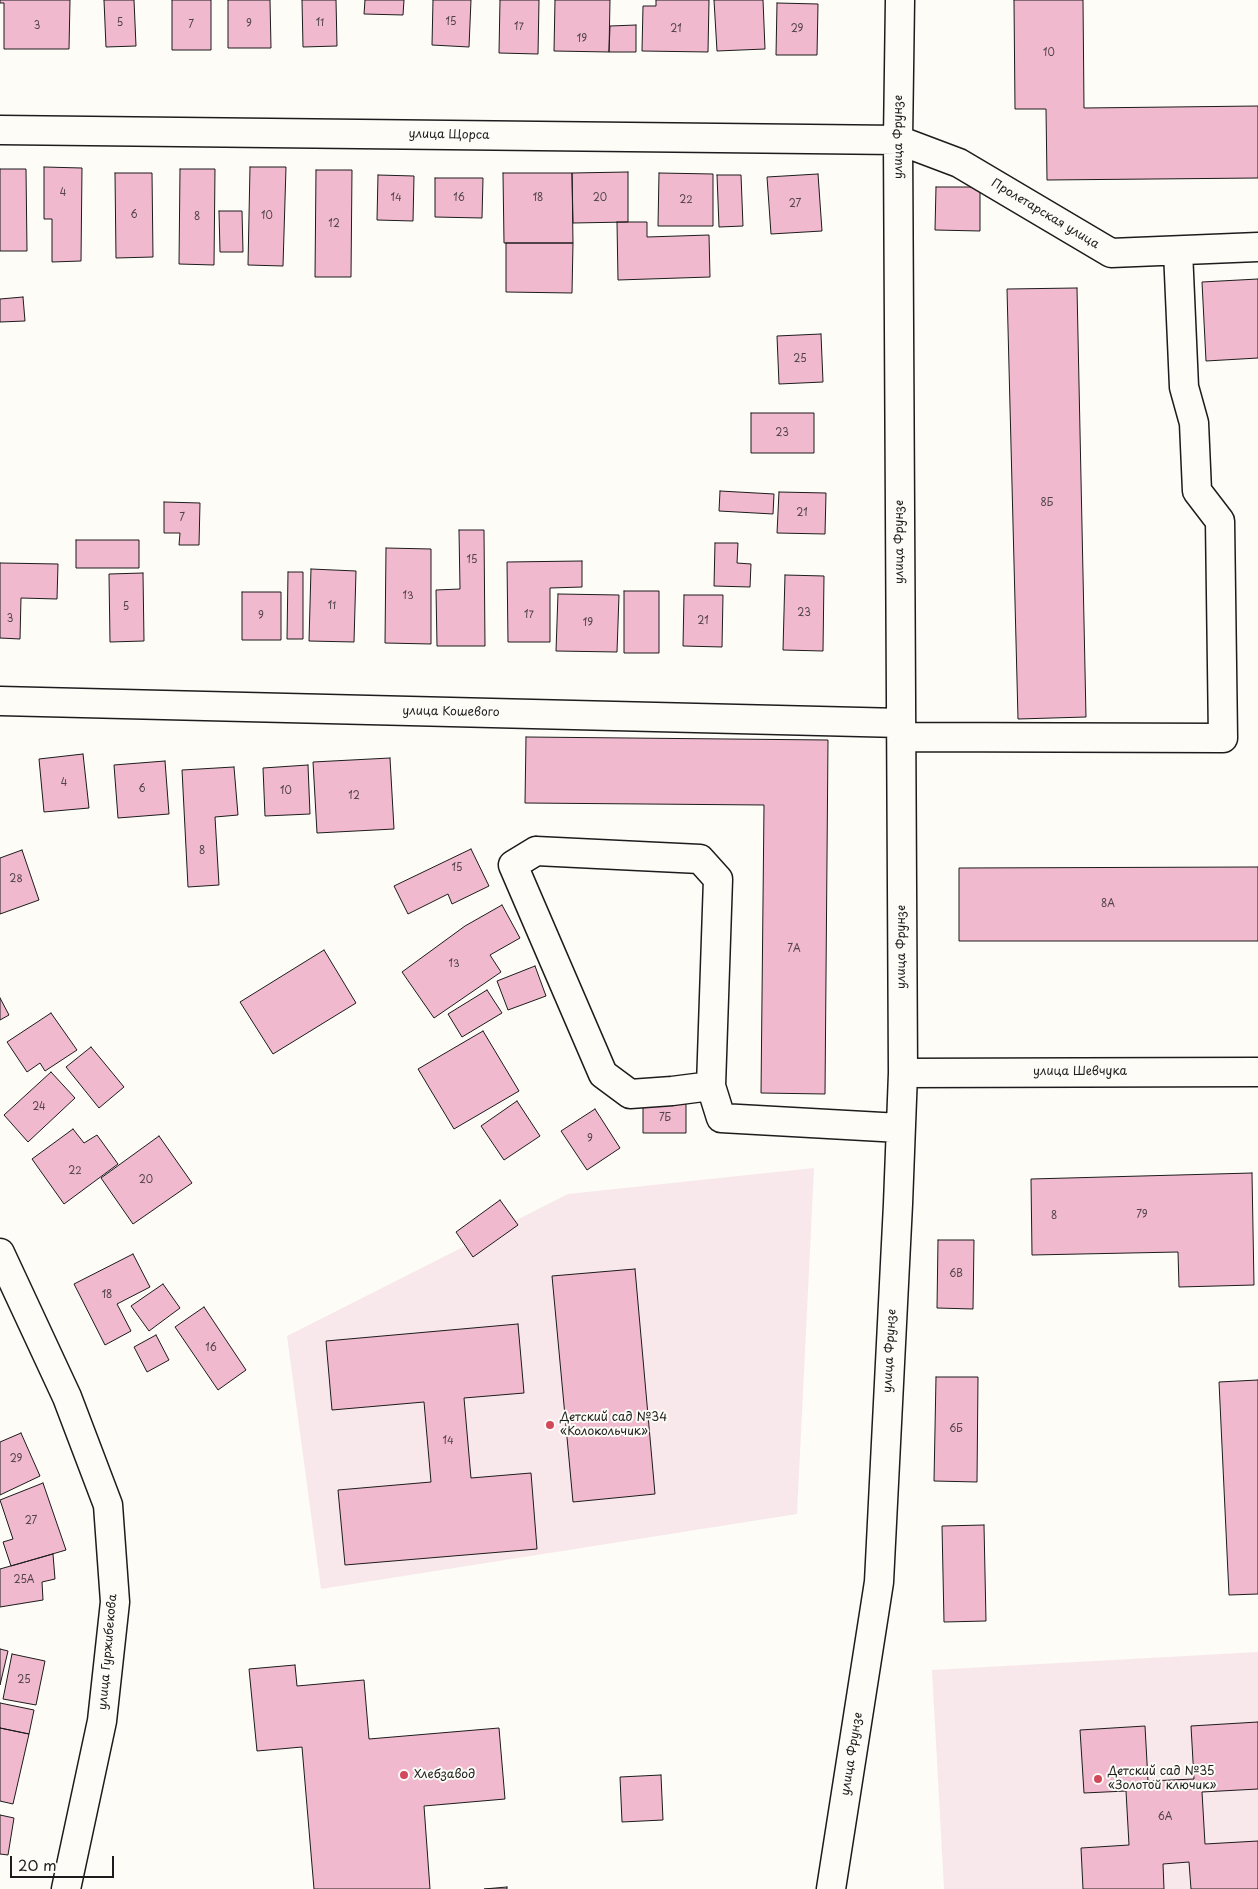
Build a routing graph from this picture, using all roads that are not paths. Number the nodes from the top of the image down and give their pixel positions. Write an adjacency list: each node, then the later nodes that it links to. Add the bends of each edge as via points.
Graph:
1 (900, 0): 3 (street, улица Фрунзе)
2 (0, 130): 3 (street, улица Щорса)
3 (898, 140): 5 (street, Пролетарская улица, via 959,162 1111,253); 7 (street, улица Фрунзе)
4 (1258, 247): 5 (street, Пролетарская улица)
5 (1178, 250): 7 (street, улица Кошевого, via 1184,387 1194,423 1197,491 1220,520 1223,738)
6 (0, 701): 7 (street, улица Кошевого)
7 (902, 730): 9 (street, улица Фрунзе)
8 (1258, 1072): 9 (street, улица Шевчука)
9 (902, 1073): 11 (street, улица Фрунзе)
10 (711, 1086): 10 (street, via 718,880 700,859 536,851 513,865 603,1074 630,1094); 11 (street, via 721,1118)
11 (900, 1128): 14 (street, улица Фрунзе, via 878,1582)
12 (0, 1254): 13 (street, улица Гуржибекова, via 67,1397 108,1505 115,1602 103,1711)
13 (66, 1889)
14 (831, 1889)

